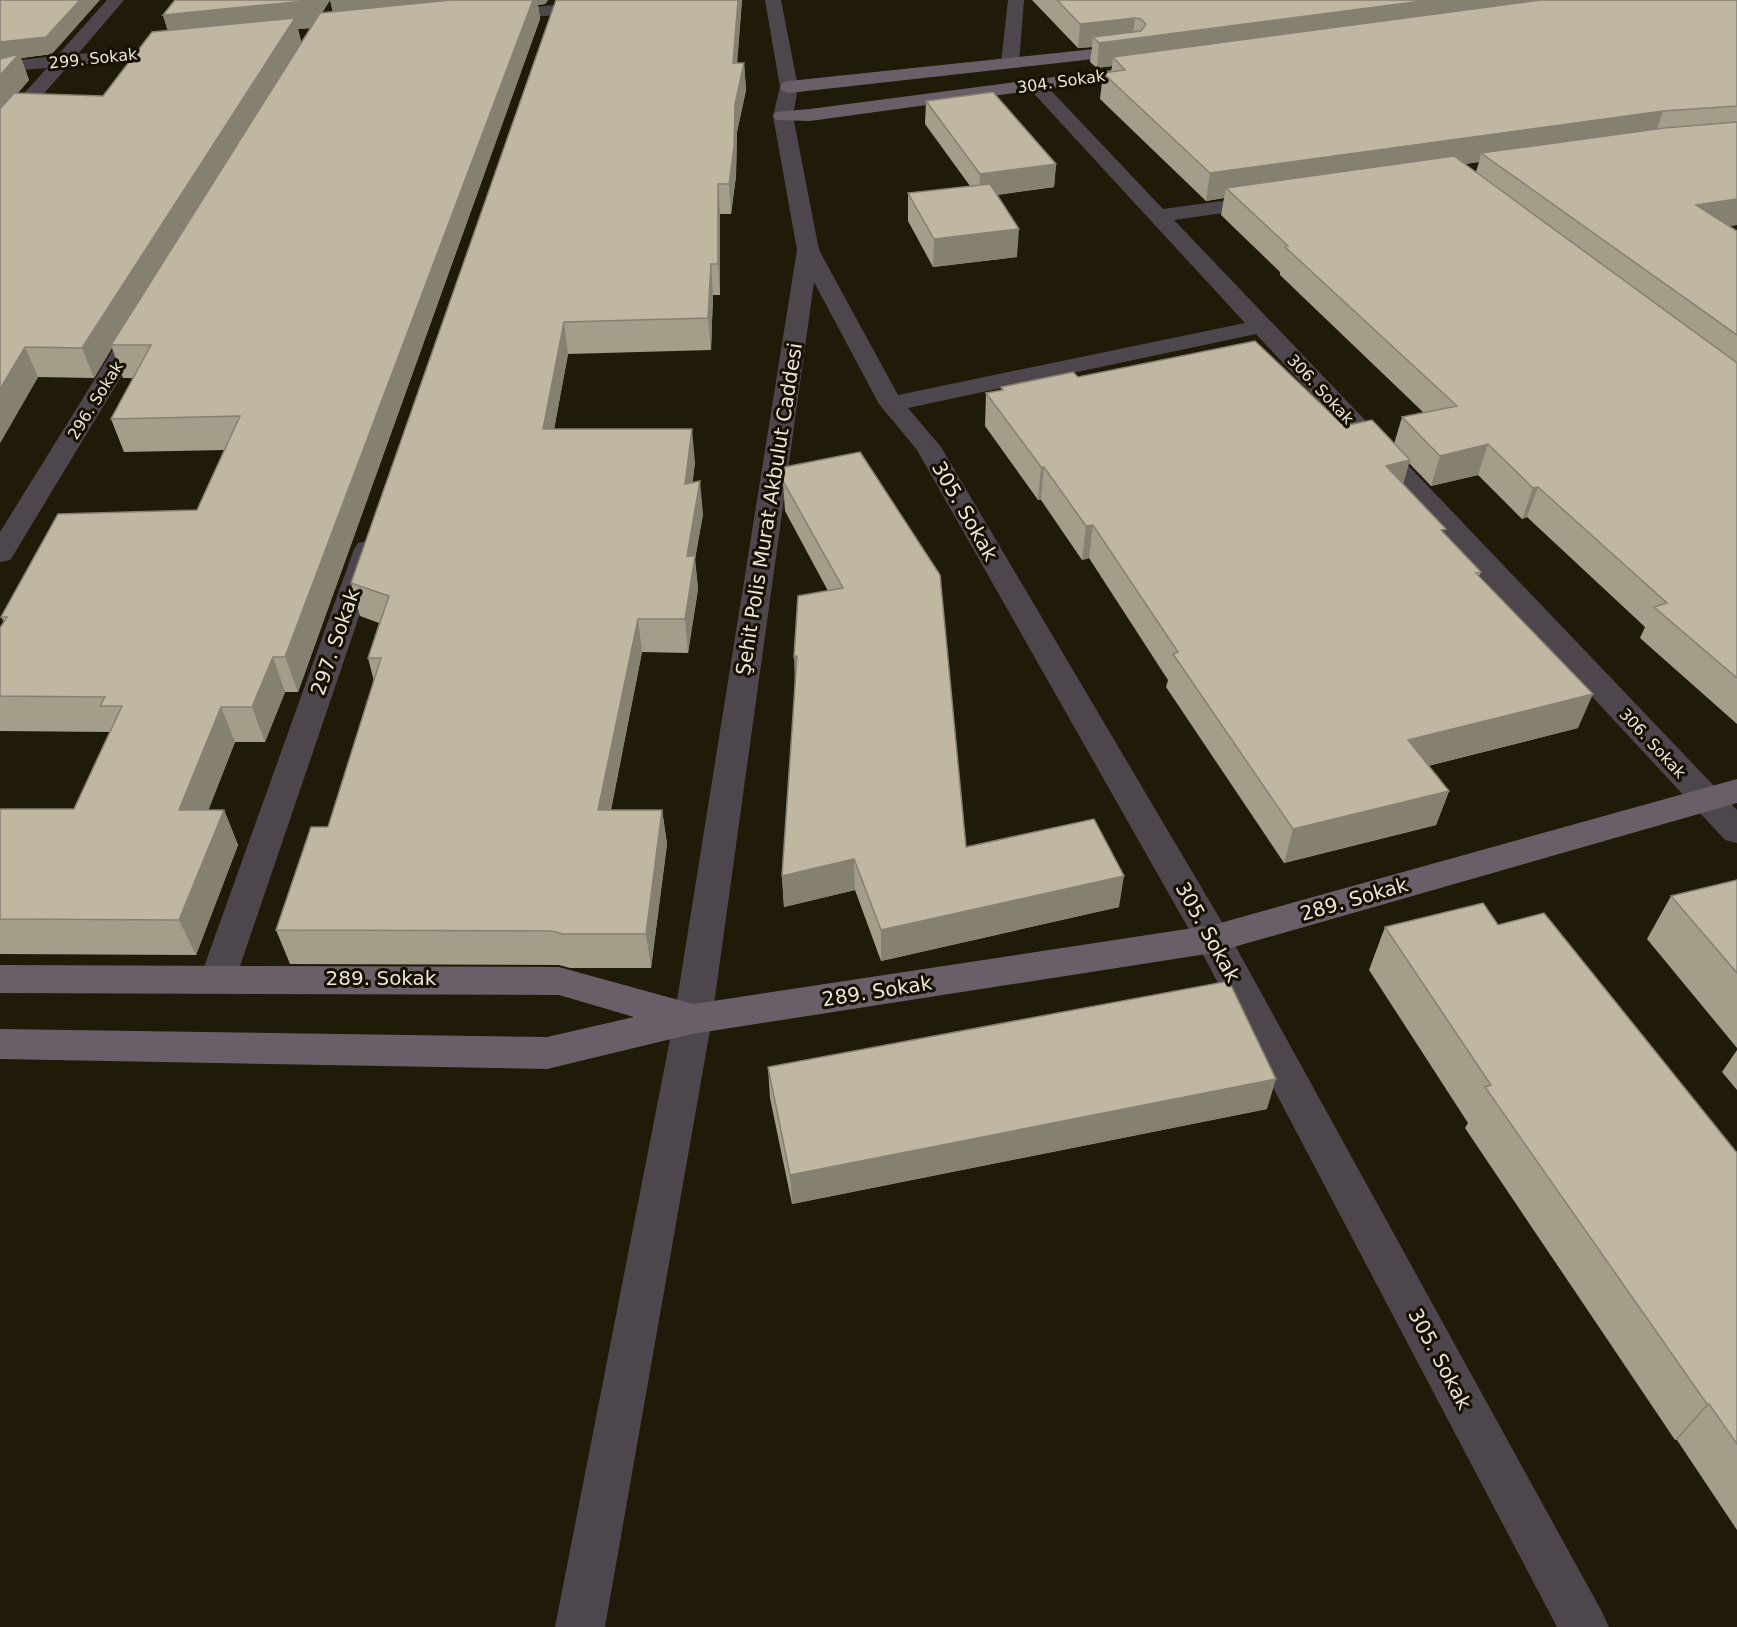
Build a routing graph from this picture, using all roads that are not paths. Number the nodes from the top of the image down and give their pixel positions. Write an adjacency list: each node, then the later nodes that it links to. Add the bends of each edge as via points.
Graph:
1 (116, 0): 9 (street)
2 (651, 0): 5 (street)
3 (772, 0): 14 (street, Şehit Polis Murat Akbulut Caddesi)
4 (1016, 0): 10 (street)
5 (553, 15): 6 (street)
6 (472, 18)
7 (202, 46): 9 (street, 299. Sokak)
8 (1151, 48): 10 (street, 304. Sokak)
9 (60, 62): 11 (street, 299. Sokak); 16 (street)
10 (1010, 63): 13 (street); 14 (street, 304. Sokak)
11 (0, 68)
12 (1163, 68): 13 (street, 304. Sokak)
13 (1035, 85): 15 (street, 304. Sokak, via 810,116); 18 (street, 306. Sokak)
14 (789, 87): 15 (street, Şehit Polis Murat Akbulut Caddesi)
15 (783, 116): 19 (street, Şehit Polis Murat Akbulut Caddesi)
16 (0, 132)
17 (1287, 198): 18 (street)
18 (1158, 216): 21 (street, 306. Sokak)
19 (808, 250): 22 (street, 305. Sokak); 30 (street, Şehit Polis Murat Akbulut Caddesi)
20 (151, 309): 24 (street, 296. Sokak)
21 (1262, 326): 22 (street); 25 (street, 306. Sokak)
22 (891, 404): 27 (street, 305. Sokak, via 928,447)
23 (375, 528): 28 (street, 297. Sokak)
24 (0, 554)
25 (1721, 794): 26 (street, 306. Sokak); 27 (street, 289. Sokak)
26 (1737, 831)
27 (1214, 939): 30 (street, 289. Sokak); 33 (street, 305. Sokak)
28 (218, 978): 29 (street, 289. Sokak); 30 (street, 289. Sokak, via 558,981)
29 (0, 979)
30 (693, 1019): 31 (street, via 547,1053); 32 (street, Şehit Polis Murat Akbulut Caddesi)
31 (0, 1044)
32 (580, 1627)
33 (1584, 1627)

